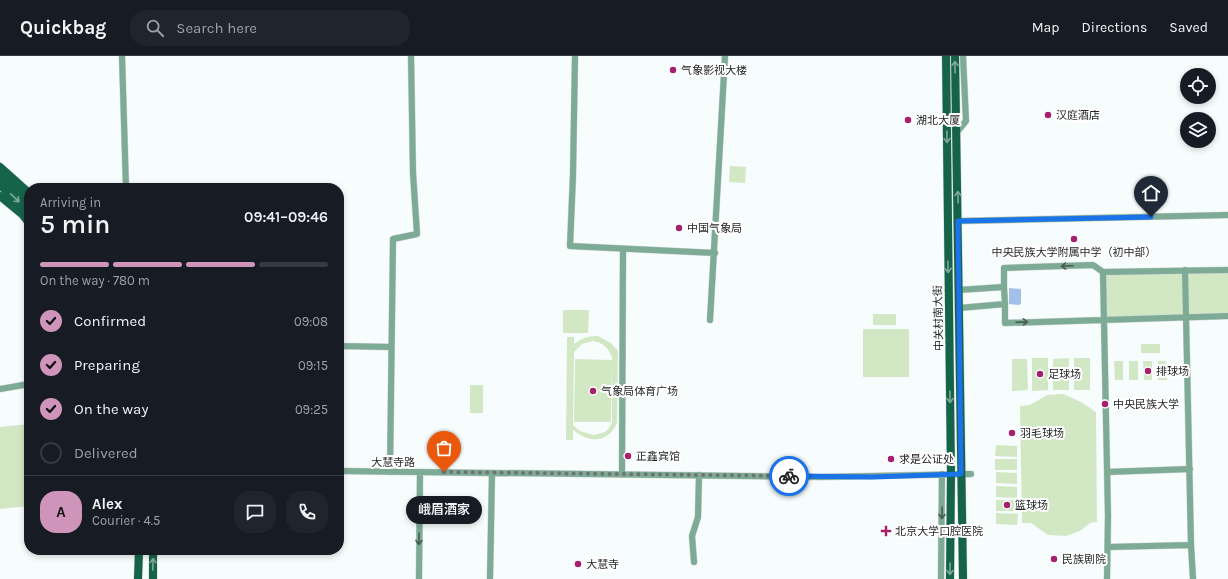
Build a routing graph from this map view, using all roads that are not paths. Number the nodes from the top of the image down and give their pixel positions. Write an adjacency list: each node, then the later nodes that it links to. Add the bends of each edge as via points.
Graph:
1 (122, 56): 11 (street)
2 (411, 56): 34 (street, via 417,234 393,239)
3 (575, 56): 20 (street, via 570,246)
4 (726, 56): 21 (street)
5 (946, 56): 44 (main road, 中关村南大街, one-way to 44)
6 (955, 56): 8 (main road, 中关村南大街, one-way to 6)
7 (964, 56): 8 (street, via 966,120)
8 (956, 132): 19 (main road, 中关村南大街, one-way to 8)
9 (0, 166): 13 (main road)
10 (0, 175): 15 (main road)
11 (126, 183)
12 (0, 185): 16 (main road, one-way to 16)
13 (24, 188)
14 (0, 196): 18 (main road)
15 (24, 197)
16 (24, 207)
17 (1228, 215): 19 (street)
18 (24, 216)
19 (958, 221): 26 (main road, 中关村南大街)
20 (622, 249): 21 (street); 43 (street)
21 (715, 253): 31 (street)
22 (1185, 270): 23 (street); 24 (street); 30 (street)
23 (1228, 270)
24 (1103, 272): 25 (street, one-way to 25, via 1093,265 1004,268); 32 (street)
25 (1004, 287): 26 (street); 27 (street)
26 (958, 290): 28 (main road, 中关村南大街)
27 (1005, 304): 28 (street); 32 (street, one-way to 32, via 1005,322)
28 (959, 308): 45 (main road, 中关村南大街)
29 (1228, 316): 30 (street)
30 (1187, 317): 32 (street); 37 (street)
31 (710, 320)
32 (1104, 320): 42 (street)
33 (344, 346): 34 (street)
34 (391, 347): 39 (street)
35 (24, 385): 36 (street)
36 (0, 389)
37 (1190, 469): 42 (street); 48 (street)
38 (344, 471): 39 (street, 大慧寺路)
39 (390, 472): 40 (street, 大慧寺路)
40 (420, 472): 41 (street, 大慧寺路); 55 (street, one-way to 55)
41 (492, 472): 43 (street, 大慧寺路); 56 (street)
42 (1107, 472): 49 (street)
43 (622, 474): 47 (street, 大慧寺路)
44 (947, 474): 45 (street, 大慧寺路); 47 (street, 大慧寺路, via 872,477); 57 (street, 中关村南大街, one-way to 57); 58 (main road, 中关村南大街, one-way to 58)
45 (961, 474): 46 (street, 大慧寺路); 59 (main road, 中关村南大街)
46 (971, 474)
47 (699, 475): 52 (street, via 698,517 692,536)
48 (1191, 545): 49 (street); 61 (street)
49 (1108, 547): 60 (street)
50 (139, 555): 53 (main road)
51 (154, 555): 54 (main road, one-way to 51)
52 (694, 562)
53 (138, 579)
54 (153, 579)
55 (419, 579)
56 (490, 579)
57 (941, 579)
58 (950, 579)
59 (963, 579)
60 (1107, 579)
61 (1193, 579)

